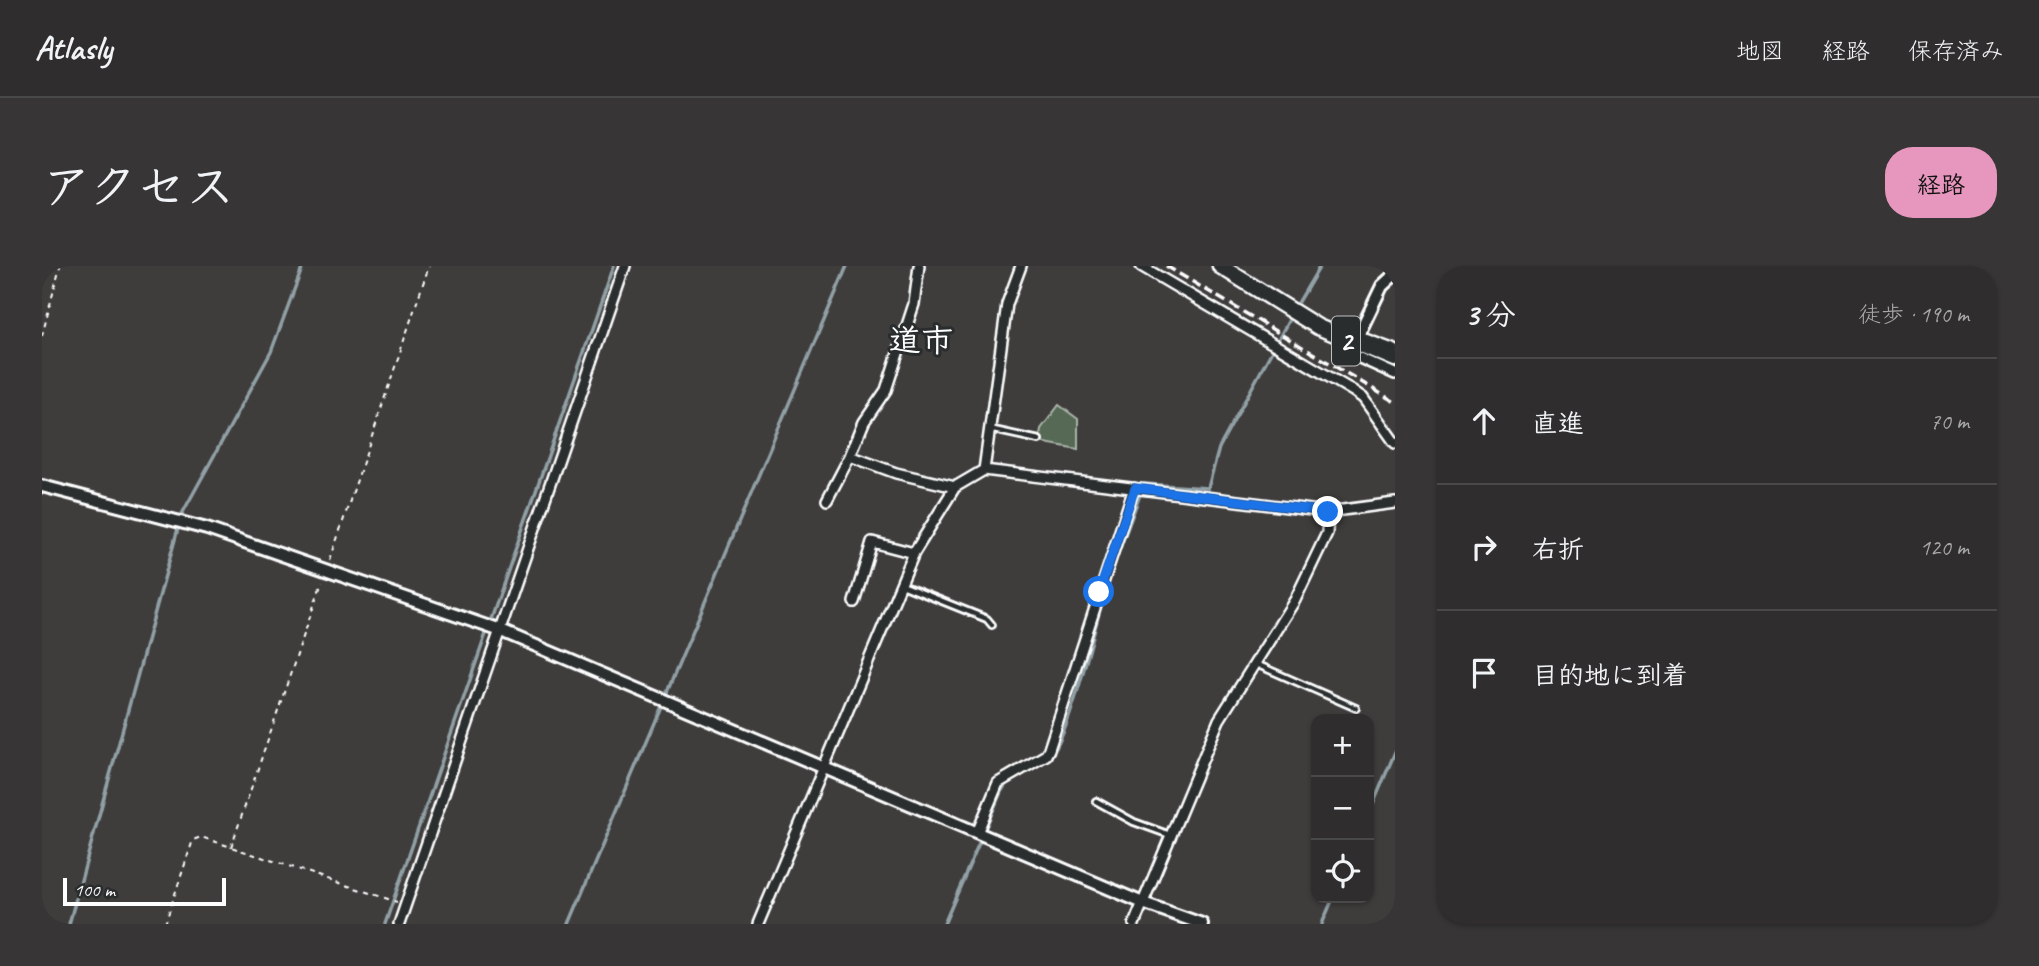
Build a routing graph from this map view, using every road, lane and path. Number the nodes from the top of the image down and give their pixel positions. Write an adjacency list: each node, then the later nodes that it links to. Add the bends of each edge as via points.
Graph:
1 (60, 266): 9 (path)
2 (429, 266): 27 (path)
3 (625, 266): 31 (street)
4 (919, 266): 18 (street, via 914,304 886,390 864,422)
5 (1021, 266): 15 (street, via 1007,304)
6 (1141, 266): 17 (street, via 1353,391)
7 (1224, 267): 10 (main road, 2)
8 (1395, 274): 11 (street, via 1382,286)
9 (42, 336)
10 (1338, 338): 11 (main road, 2); 14 (street, via 1342,349)
11 (1356, 340): 12 (street); 13 (main road, 2)
12 (1395, 350)
13 (1395, 359)
14 (1395, 374)
15 (988, 429): 16 (lane); 19 (street)
16 (1039, 440)
17 (1395, 443)
18 (850, 456): 21 (street); 23 (street)
19 (984, 470): 21 (street); 22 (street)
20 (42, 486): 27 (street, via 207,529)
21 (955, 487): 26 (street)
22 (1135, 488): 25 (street); 36 (street, via 1049,749 998,783)
23 (827, 500)
24 (1395, 503): 25 (street)
25 (1328, 512): 32 (street, via 1326,533 1295,600)
26 (914, 553): 28 (street); 29 (street, via 872,542)
27 (326, 571): 31 (street); 38 (path)
28 (901, 585): 30 (lane); 34 (street)
29 (854, 602)
30 (992, 625)
31 (501, 631): 34 (street); 40 (street)
32 (1255, 664): 33 (lane); 37 (street, via 1219,720)
33 (1356, 708)
34 (825, 768): 36 (street); 43 (street)
35 (1096, 801): 37 (lane)
36 (977, 833): 39 (street)
37 (1171, 835): 39 (street)
38 (231, 847): 40 (path); 41 (path, via 201,837 193,840)
39 (1143, 903): 44 (street); 45 (street)
40 (405, 905): 42 (street)
41 (165, 924)
42 (399, 924)
43 (758, 924)
44 (1134, 924)
45 (1202, 924)

